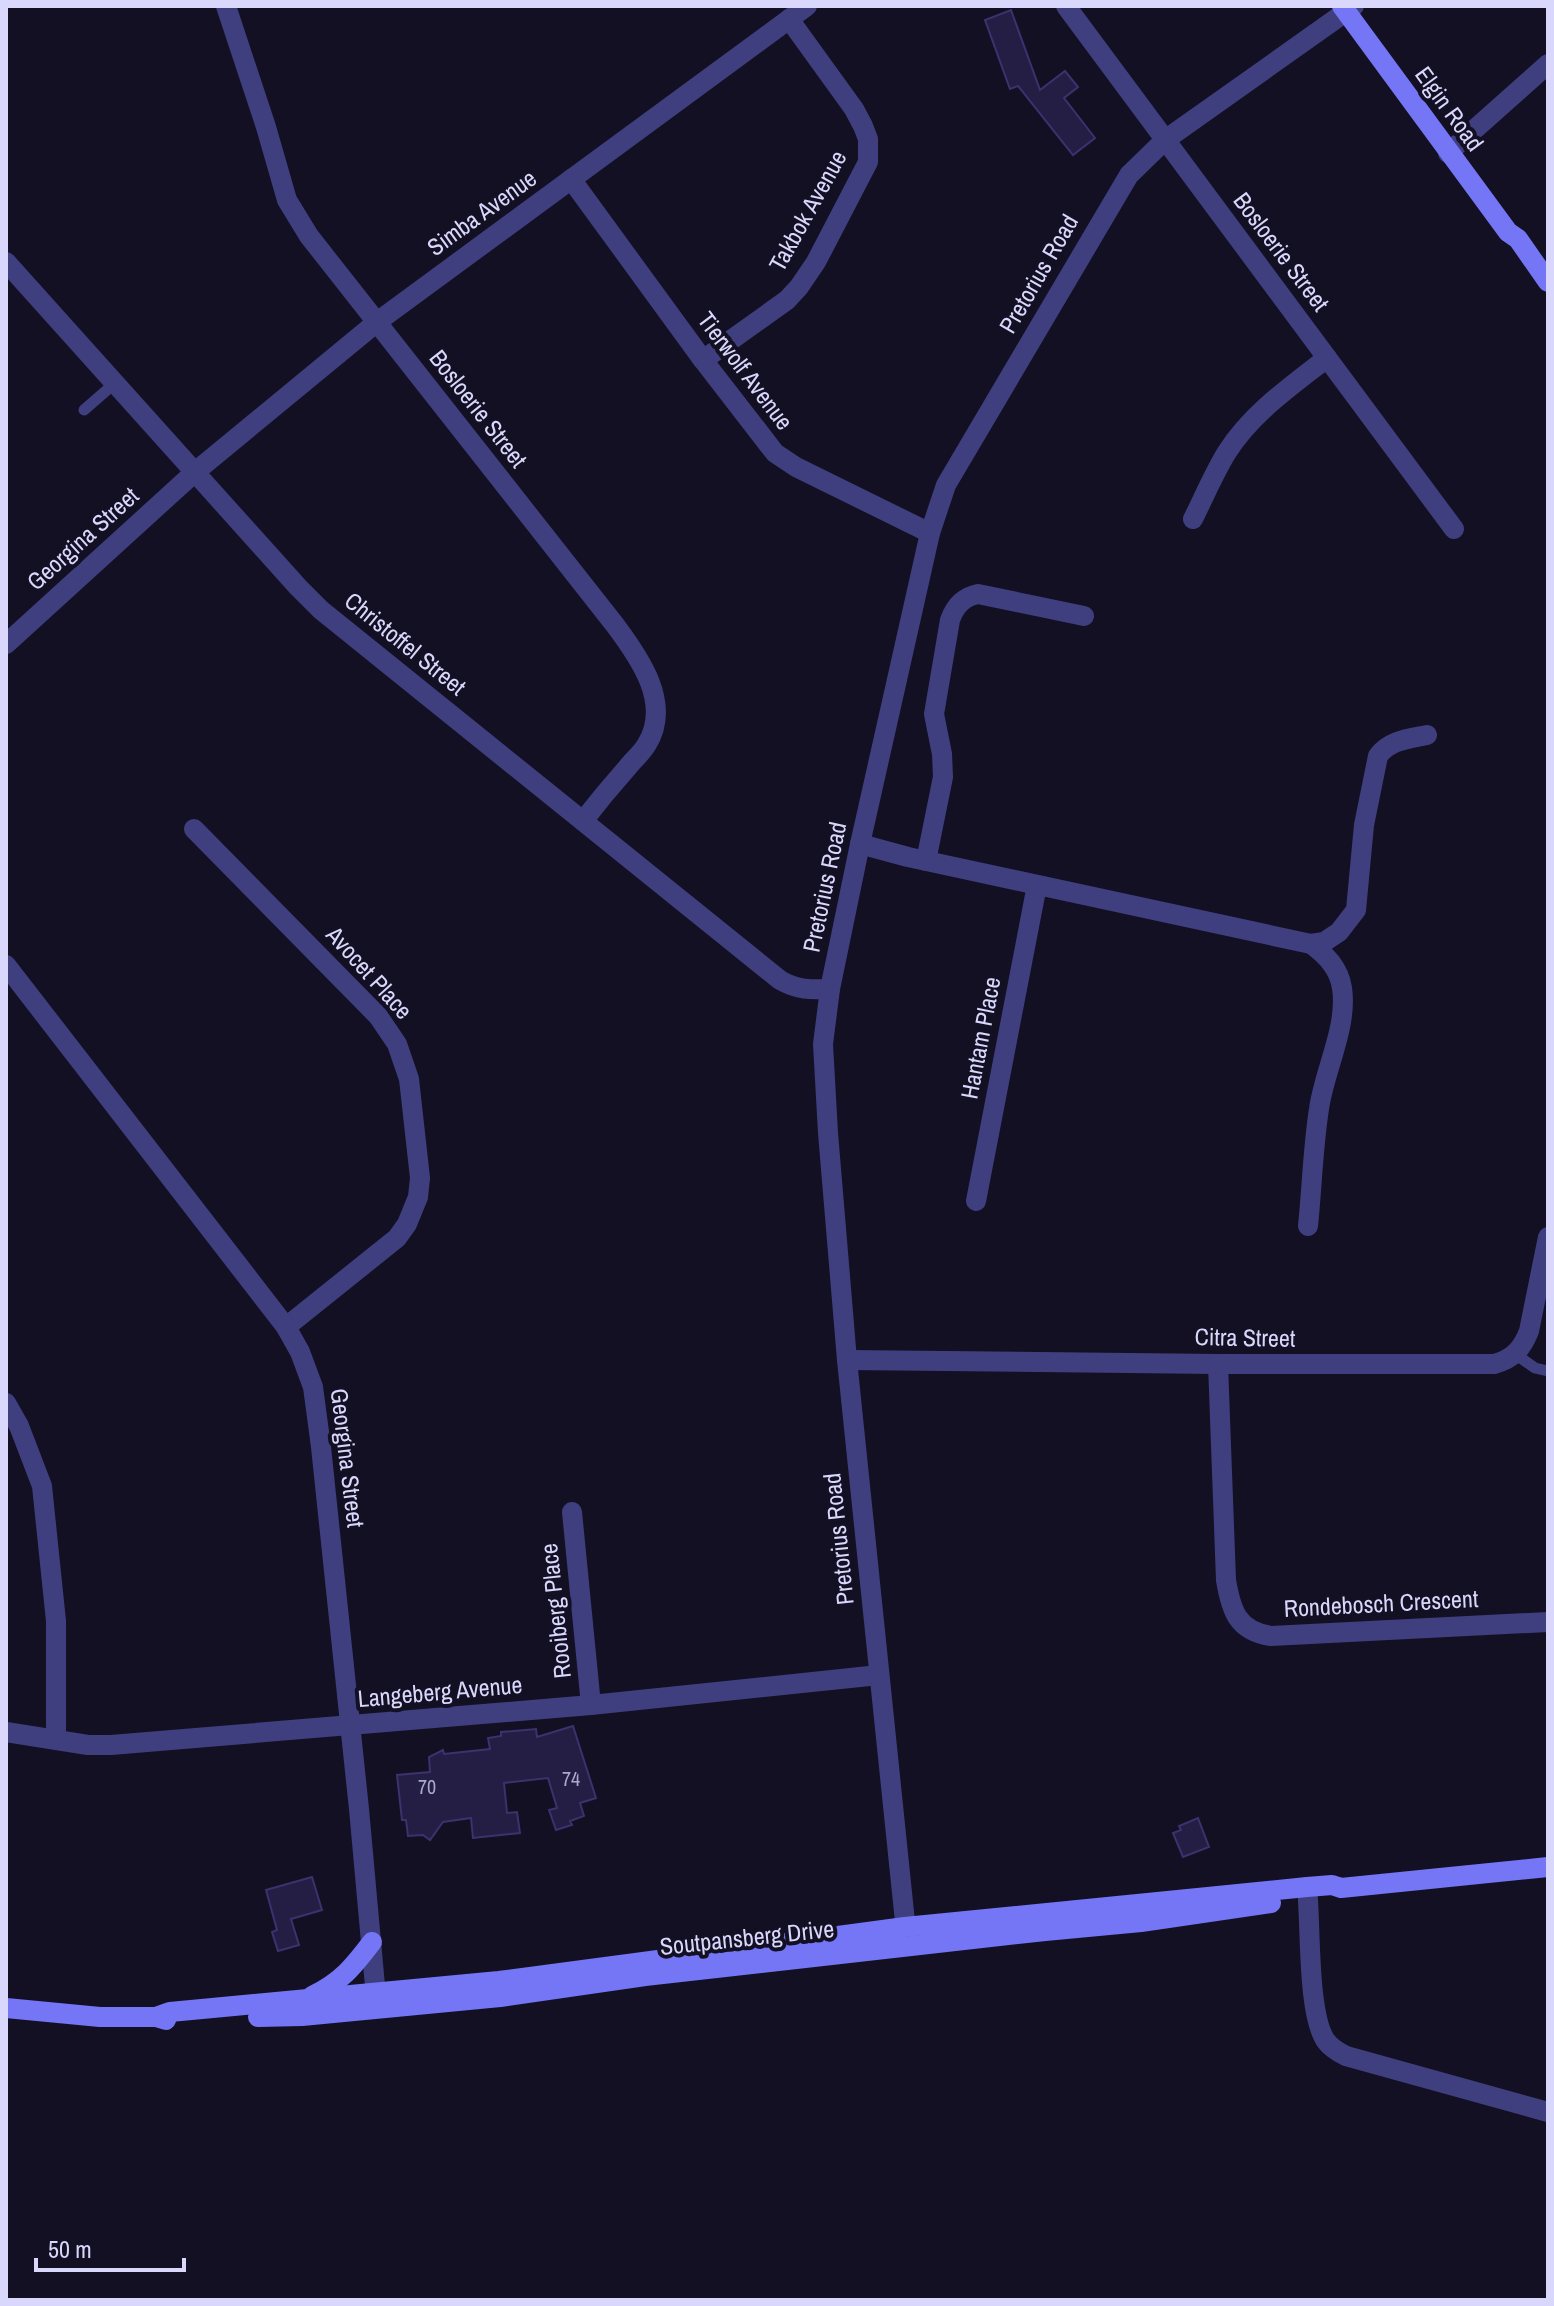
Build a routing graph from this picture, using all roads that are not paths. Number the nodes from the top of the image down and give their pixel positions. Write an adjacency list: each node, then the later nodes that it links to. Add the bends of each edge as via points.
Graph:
1 (226, 6): 12 (street, Bosloerie Street, via 287,200)
2 (807, 6): 5 (street, Simba Avenue)
3 (1066, 6): 7 (street, Bosloerie Street)
4 (1350, 8): 7 (street, Pretorius Road); 8 (street, Elgin Road)
5 (789, 19): 9 (street, Simba Avenue); 14 (street, Takbok Avenue, via 854,109 868,139 868,162 799,287)
6 (1548, 64): 8 (street)
7 (1165, 140): 13 (street, Bosloerie Street); 20 (street, Pretorius Road, via 1118,192 946,485)
8 (1453, 149): 11 (street, Elgin Road)
9 (571, 179): 12 (street, Simba Avenue); 14 (street, Tierwolf Avenue)
10 (6, 262): 15 (street, Christoffel Street)
11 (1548, 282)
12 (377, 322): 17 (street, Simba Avenue); 24 (street, Bosloerie Street, via 615,625 649,677 655,724 647,744)
13 (1327, 358): 18 (street, via 1241,432); 19 (street, Bosloerie Street)
14 (703, 360): 20 (street, Tierwolf Avenue, via 782,459)
15 (115, 383): 16 (lane); 17 (street, Christoffel Street)
16 (84, 410)
17 (195, 472): 22 (street, Georgina Street); 24 (street, Christoffel Street, via 321,610)
18 (1193, 519)
19 (1454, 529)
20 (930, 533): 26 (street, Pretorius Road)
21 (1084, 616): 27 (street, via 978,594 954,610 935,705 943,777)
22 (6, 644)
23 (1427, 735): 29 (street, via 1394,742 1378,756 1364,825 1356,910 1339,932)
24 (583, 821): 31 (street, Christoffel Street, via 780,980 807,991)
25 (194, 829): 35 (street, Avocet Place, via 378,1016 397,1044 409,1079 420,1178 414,1210 397,1238)
26 (860, 844): 27 (street); 31 (street, Pretorius Road)
27 (926, 861): 28 (street)
28 (1037, 885): 29 (street); 32 (street, Hantam Place)
29 (1311, 944): 33 (street, via 1339,975 1343,1001 1319,1109)
30 (6, 965): 35 (street, Georgina Street)
31 (830, 989): 37 (street, Pretorius Road, via 823,1065)
32 (976, 1201)
33 (1308, 1226)
34 (1548, 1237): 36 (street, via 1529,1331)
35 (286, 1327): 45 (street, Georgina Street, via 313,1387)
36 (1515, 1354): 38 (street, Citra Street, via 1505,1361 1476,1365); 39 (lane)
37 (847, 1360): 38 (street, Citra Street); 43 (street, Pretorius Road)
38 (1218, 1364): 42 (street, Rondebosch Crescent, via 1226,1580 1233,1609 1248,1629 1271,1636)
39 (1548, 1371)
40 (6, 1403): 47 (street, via 42,1486 56,1621)
41 (572, 1512): 44 (street, Rooiberg Place)
42 (1548, 1622)
43 (879, 1675): 44 (street, Langeberg Avenue); 50 (street, Pretorius Road)
44 (591, 1705): 45 (street, Langeberg Avenue)
45 (351, 1726): 47 (street, Langeberg Avenue, via 111,1745); 51 (street, Georgina Street)
46 (6, 1732): 47 (street, Langeberg Avenue)
47 (56, 1739)
48 (1548, 1867): 49 (street, Soutpansberg Drive)
49 (1308, 1892): 50 (street, Soutpansberg Drive, via 1106,1917 1045,1931); 56 (street, via 1317,2021 1334,2050)
50 (907, 1936): 53 (street, Soutpansberg Drive, via 500,1997)
51 (372, 1942): 52 (street, via 343,1977); 53 (street, Georgina Street)
52 (301, 2001): 53 (street, Soutpansberg Drive); 55 (street, Soutpansberg Drive, via 164,2012)
53 (376, 2001): 55 (street, Soutpansberg Drive, via 302,2016)
54 (6, 2008): 55 (street, Soutpansberg Drive)
55 (156, 2017)
56 (1548, 2112)

